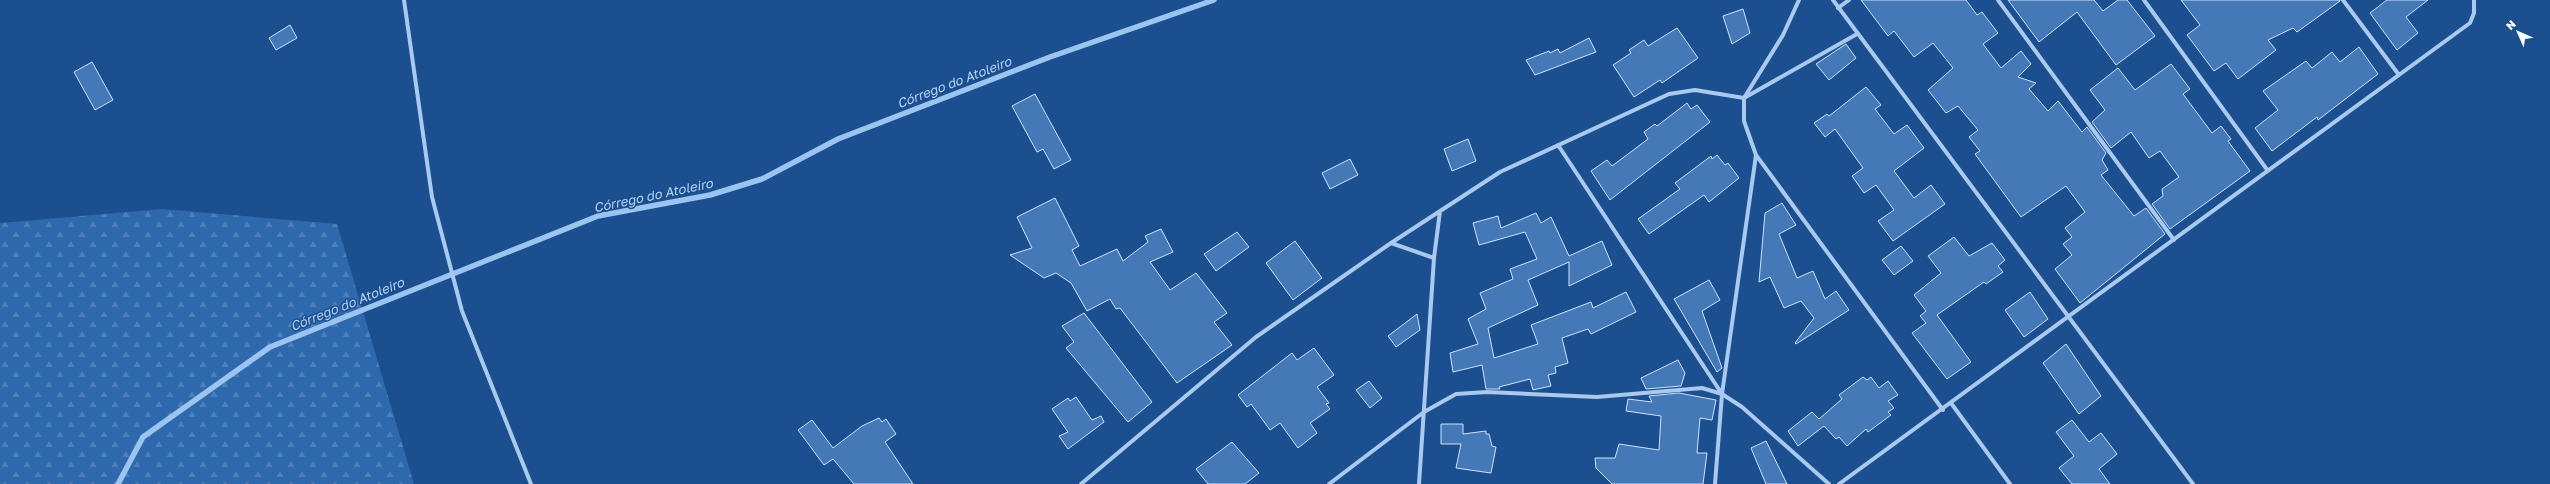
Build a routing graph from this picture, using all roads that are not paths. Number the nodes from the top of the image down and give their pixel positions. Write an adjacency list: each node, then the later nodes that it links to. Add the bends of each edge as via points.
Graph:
1 (404, 0): 25 (street, via 432,197 460,304)
2 (1799, 0): 12 (street, via 1783,35)
3 (1833, 0): 9 (street)
4 (1849, 0): 9 (street)
5 (1998, 0): 17 (street)
6 (2144, 0): 15 (street)
7 (2342, 0): 11 (street)
8 (2474, 0): 11 (street, via 2474,13 2470,23)
9 (1838, 8): 10 (street)
10 (1857, 34): 12 (street); 20 (street)
11 (2399, 75): 15 (street)
12 (1744, 98): 13 (street, via 1695,90 1669,94); 14 (street, via 1744,122)
13 (1558, 145): 16 (street, via 1500,172); 21 (street)
14 (1756, 155): 21 (street); 23 (street)
15 (2268, 171): 17 (street)
16 (1440, 211): 18 (street); 19 (street)
17 (2174, 240): 20 (street)
18 (1391, 243): 19 (street); 26 (street, via 1256,337)
19 (1434, 258): 24 (street)
20 (2069, 318): 22 (street); 33 (street)
21 (1722, 394): 24 (street, via 1702,388 1597,397 1487,392 1456,394); 29 (street); 30 (street, via 1742,407)
22 (1951, 403): 23 (street); 32 (street)
23 (1943, 410): 31 (street)
24 (1424, 412): 27 (street); 28 (street)
25 (532, 484)
26 (1081, 484)
27 (1329, 484)
28 (1419, 484)
29 (1715, 484)
30 (1829, 484)
31 (1839, 484)
32 (2010, 484)
33 (2192, 484)

